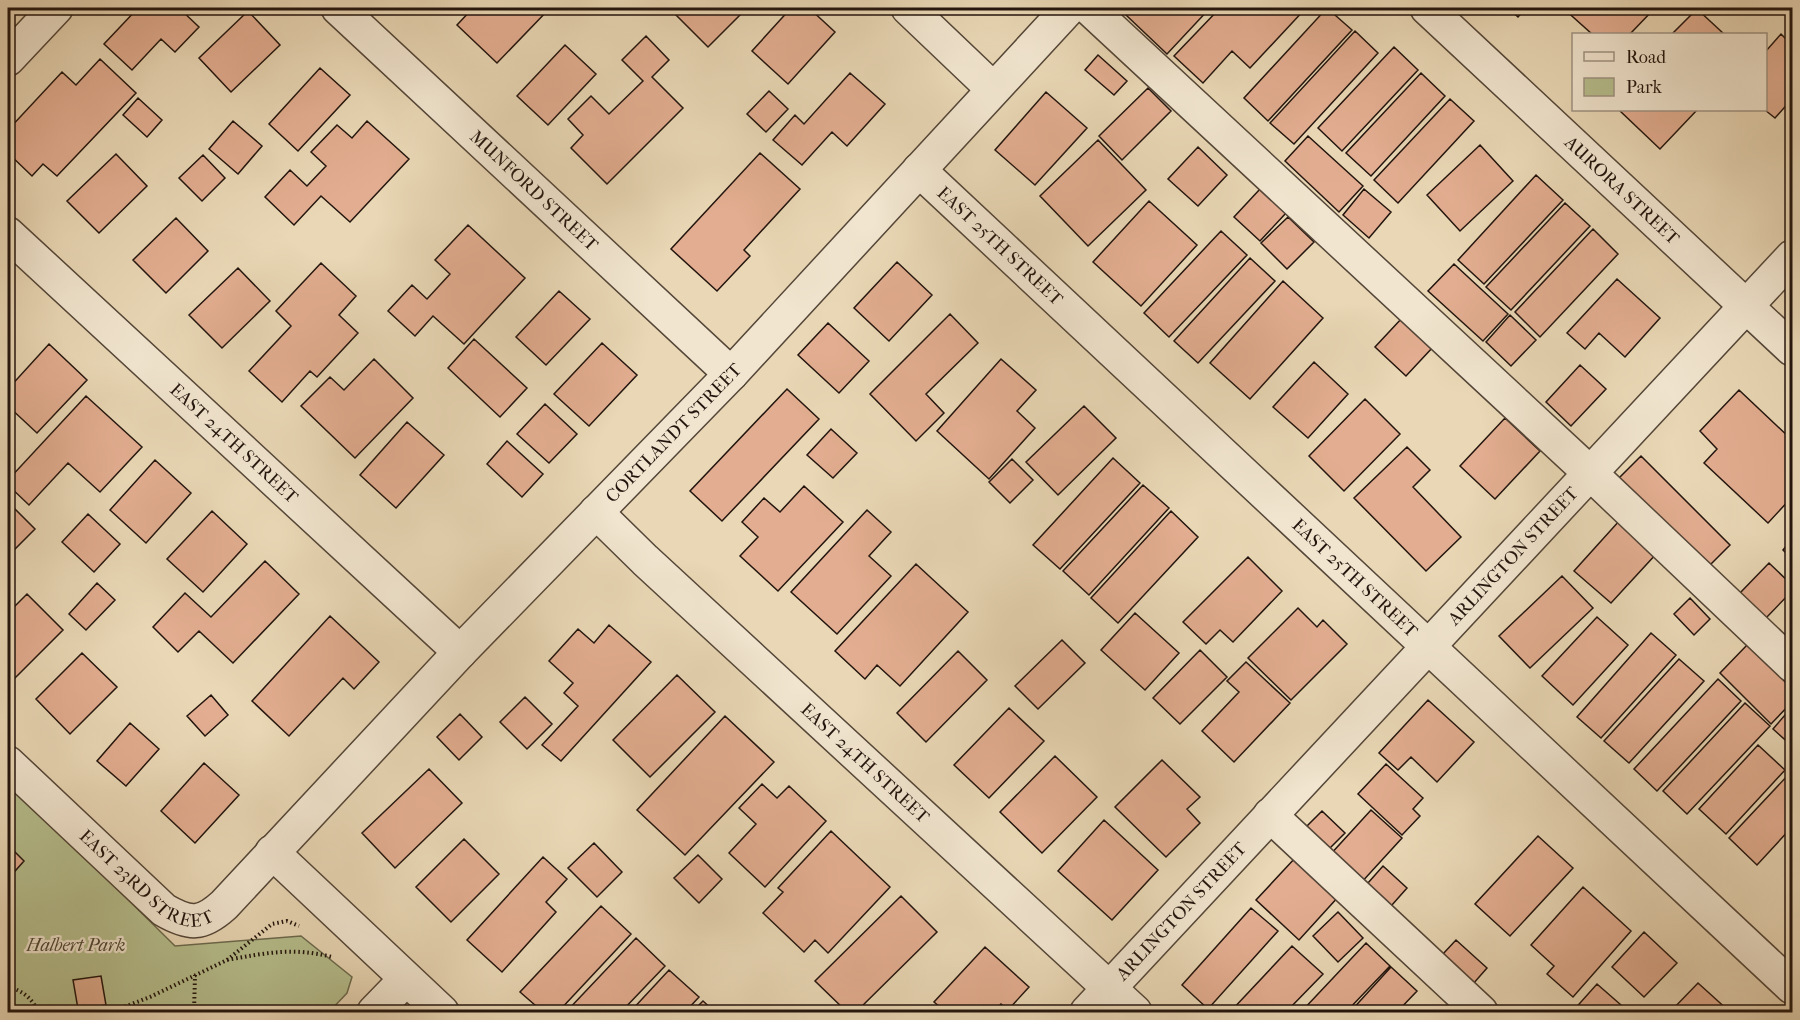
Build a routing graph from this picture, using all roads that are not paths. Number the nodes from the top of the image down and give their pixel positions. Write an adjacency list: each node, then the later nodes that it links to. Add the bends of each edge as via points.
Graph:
1 (56, 8): 7 (street)
2 (338, 8): 14 (street, MUNFORD STREET)
3 (908, 8): 8 (street)
4 (1069, 8): 8 (street, CORTLANDT STREET)
5 (1089, 8): 15 (street)
6 (1427, 8): 12 (street, AURORA STREET)
7 (8, 59)
8 (993, 89): 9 (street, CORTLANDT STREET)
9 (919, 170): 14 (street, CORTLANDT STREET); 17 (street, EAST 25TH STREET)
10 (8, 234): 18 (street, EAST 24TH STREET)
11 (1792, 257): 12 (street, ARLINGTON STREET)
12 (1747, 306): 13 (street, AURORA STREET); 15 (street, ARLINGTON STREET)
13 (1792, 349)
14 (731, 375): 16 (street, CORTLANDT STREET)
15 (1590, 473): 17 (street, ARLINGTON STREET); 19 (street)
16 (596, 512): 18 (street, CORTLANDT STREET); 25 (street, EAST 24TH STREET)
17 (1428, 646): 21 (street, ARLINGTON STREET); 24 (street, EAST 25TH STREET)
18 (460, 652): 22 (street, CORTLANDT STREET)
19 (1792, 665)
20 (8, 763): 22 (street, EAST 23RD STREET, via 177,918 198,921 211,916)
21 (1270, 815): 25 (street, ARLINGTON STREET); 30 (street)
22 (272, 852): 23 (street)
23 (406, 980): 26 (street); 27 (street)
24 (1792, 987)
25 (1109, 988): 28 (street, ARLINGTON STREET); 29 (street, EAST 24TH STREET)
26 (374, 1012)
27 (442, 1012)
28 (1087, 1012)
29 (1135, 1012)
30 (1481, 1012)

